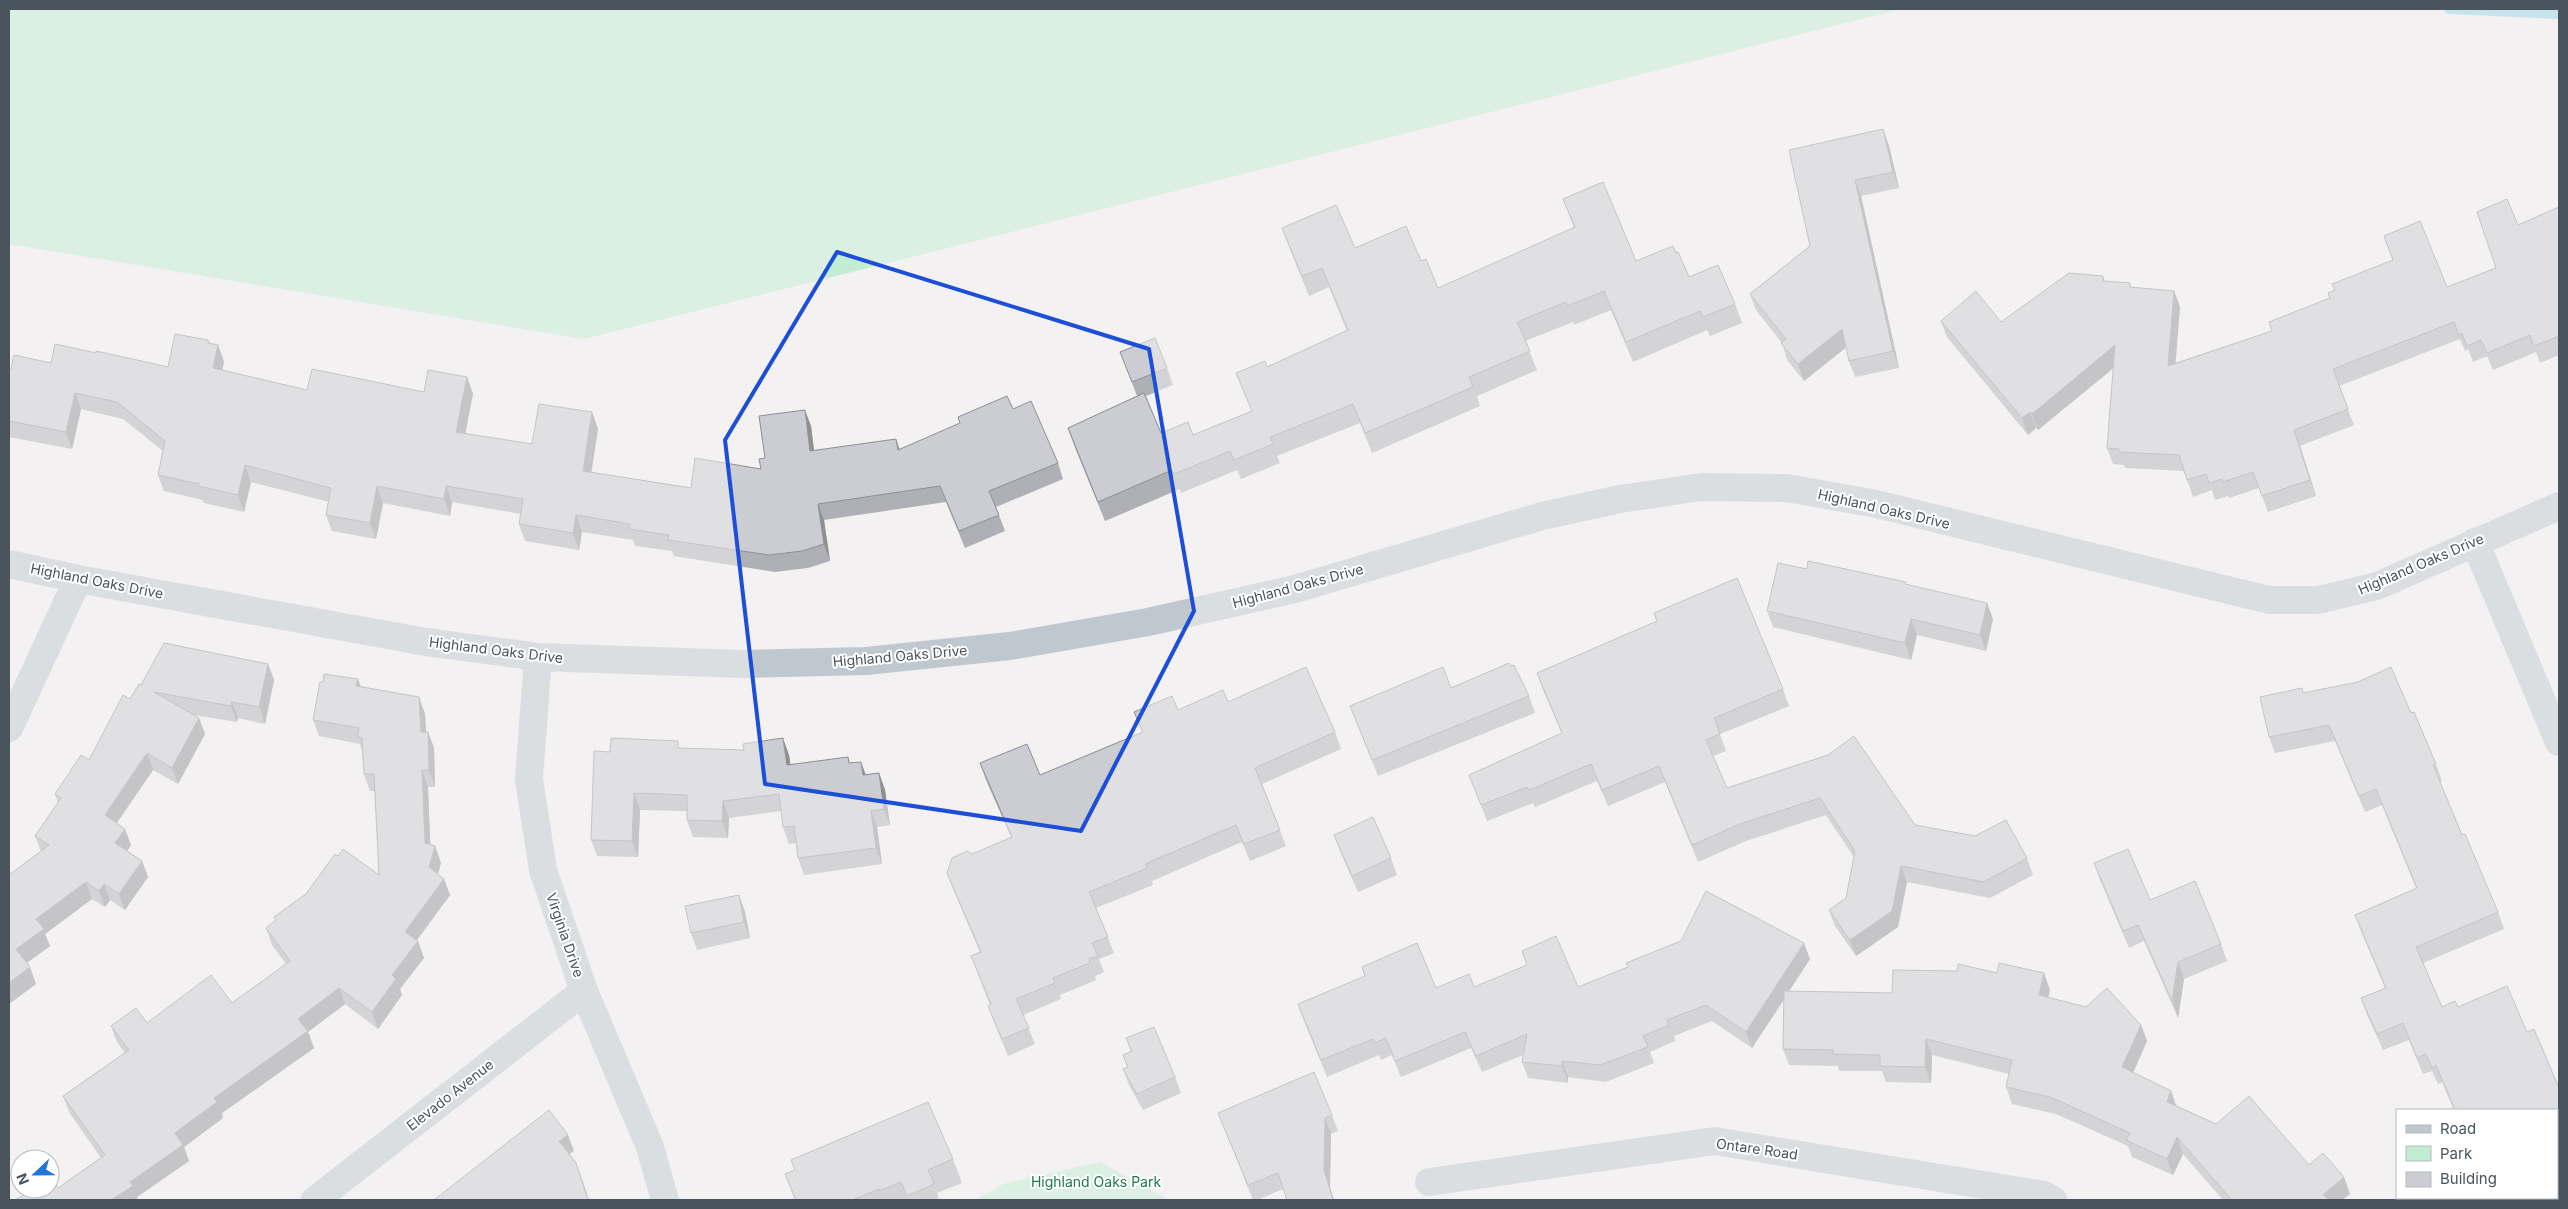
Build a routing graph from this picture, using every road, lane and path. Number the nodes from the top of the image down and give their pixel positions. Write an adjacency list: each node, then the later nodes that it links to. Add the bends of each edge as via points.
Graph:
1 (2559, 506): 2 (street, Highland Oaks Drive)
2 (2475, 542): 5 (street, Highland Oaks Drive, via 2377,586 2350,594 2318,600 2269,600 1872,503 1786,488 1701,487 1620,499 1542,516 1295,589 1148,622 1010,646 866,661 743,664); 7 (street)
3 (9, 564): 4 (street, Highland Oaks Drive)
4 (78, 579): 5 (street, Highland Oaks Drive, via 426,642); 6 (street)
5 (538, 657): 8 (street, Virginia Drive, via 529,779 543,870)
6 (9, 728)
7 (2559, 742)
8 (584, 991): 10 (street, Elevado Avenue); 11 (street, Virginia Drive, via 650,1147)
9 (1429, 1182): 12 (street, Ontare Road, via 1715,1141 2044,1195)
10 (315, 1200)
11 (665, 1200)
12 (2053, 1200)

